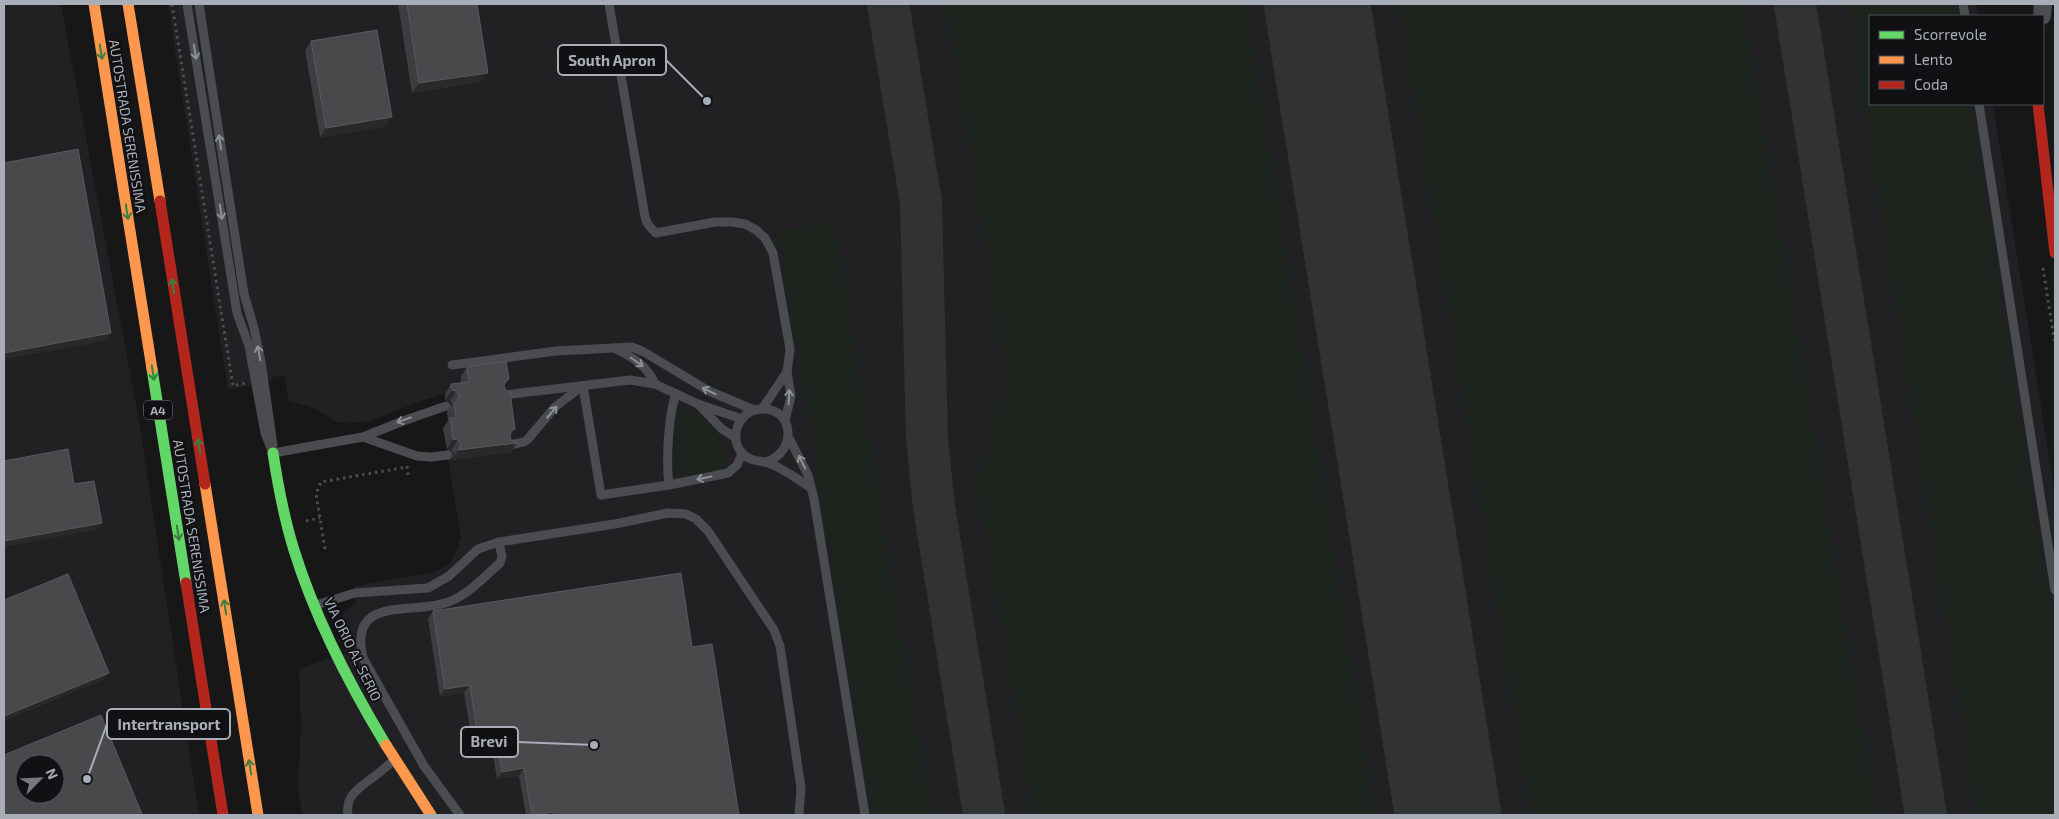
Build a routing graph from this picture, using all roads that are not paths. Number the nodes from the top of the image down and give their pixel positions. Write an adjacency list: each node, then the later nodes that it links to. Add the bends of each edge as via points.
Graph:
1 (94, 4): 35 (main road, AUTOSTRADA SERENISSIMA / A4, one-way to 35)
2 (128, 4): 36 (main road, AUTOSTRADA SERENISSIMA / A4, one-way to 2)
3 (187, 4): 25 (lane, one-way to 25, via 237,313 249,346 265,433)
4 (199, 4): 25 (lane, one-way to 4, via 261,362 244,294)
5 (609, 4): 11 (lane, via 646,222 656,233 732,222 750,227 765,238 773,253 790,349)
6 (1979, 105): 32 (lane)
7 (2038, 105): 8 (main road)
8 (2055, 253)
9 (611, 347): 10 (lane); 12 (lane, one-way to 12, via 645,367); 18 (lane, one-way to 9, via 709,391 644,352 632,347)
10 (452, 365)
11 (787, 372): 18 (lane); 20 (lane, one-way to 11, via 791,396)
12 (655, 384): 13 (lane, via 630,380); 14 (lane)
13 (583, 386): 15 (lane); 24 (lane, one-way to 13, via 528,439 562,400); 29 (lane, via 601,495)
14 (676, 394): 16 (lane); 29 (lane, via 667,470)
15 (503, 395)
16 (698, 404): 19 (lane); 22 (lane, via 722,429)
17 (446, 406): 21 (lane, one-way to 21)
18 (758, 409): 19 (lane); 20 (lane, via 779,414)
19 (742, 419): 22 (lane, via 736,429)
20 (785, 421): 23 (lane)
21 (363, 437): 25 (lane); 27 (lane, via 418,456)
22 (736, 438): 26 (lane)
23 (789, 438): 28 (lane, via 782,454); 30 (lane, one-way to 23)
24 (510, 445)
25 (273, 453): 33 (main road, VIA ORIO AL SERIO, via 276,481 288,526)
26 (742, 454): 28 (lane); 29 (lane, one-way to 29, via 737,466 728,472)
27 (448, 455)
28 (766, 462): 30 (lane)
29 (669, 485)
30 (811, 488): 41 (lane)
31 (499, 542): 33 (lane, via 478,549 450,576 428,588 355,593); 39 (lane, via 500,563 462,596 434,607 395,608 370,618 360,630 363,658 424,766); 40 (lane, via 668,513 686,514 696,519 708,531 774,630 780,646 801,788)
32 (2055, 590)
33 (314, 606): 34 (main road, VIA ORIO AL SERIO, via 320,623)
34 (394, 760): 37 (lane, via 356,789 346,806); 38 (main road, VIA ORIO AL SERIO)
35 (223, 815)
36 (258, 815)
37 (348, 815)
38 (431, 815)
39 (460, 815)
40 (799, 815)
41 (865, 815)

